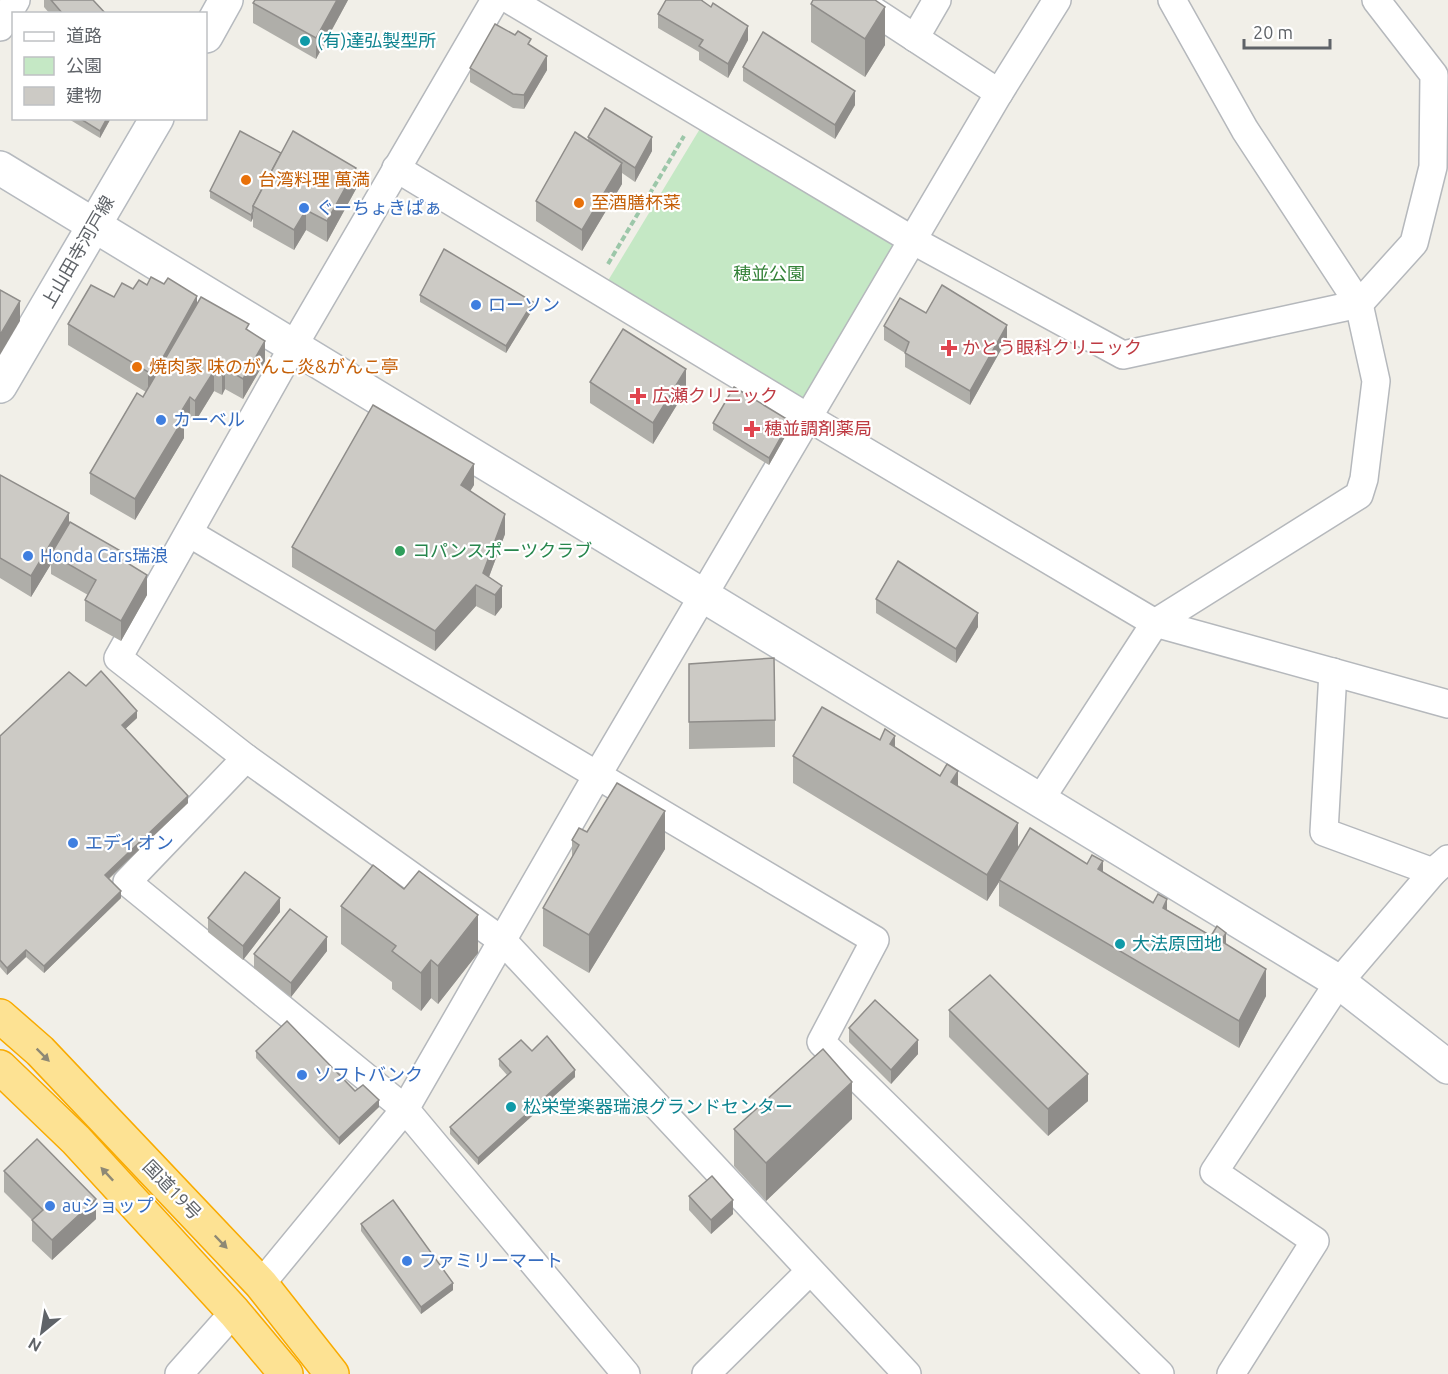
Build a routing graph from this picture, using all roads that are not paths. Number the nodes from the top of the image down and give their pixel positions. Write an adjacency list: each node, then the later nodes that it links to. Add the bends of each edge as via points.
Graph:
1 (16, 0): 10 (street)
2 (226, 0): 11 (street)
3 (495, 0): 16 (street)
4 (510, 0): 18 (street)
5 (857, 0): 12 (street)
6 (937, 0): 12 (street)
7 (1057, 0): 13 (street)
8 (1172, 0): 19 (street, via 1245,130)
9 (1377, 0): 19 (street, via 1434,75 1433,167 1414,243)
10 (0, 27)
11 (207, 34)
12 (915, 38): 13 (street)
13 (999, 93): 18 (street)
14 (156, 120): 17 (street, 上山田寺河戸線)
15 (0, 168): 17 (street)
16 (396, 168): 20 (street); 22 (street)
17 (93, 226): 20 (street); 21 (street, 上山田寺河戸線)
18 (914, 241): 19 (street, via 1123,355); 22 (street)
19 (1359, 304): 25 (street, via 1376,381 1359,495)
20 (294, 345): 23 (street); 24 (street)
21 (0, 386)
22 (809, 418): 24 (street); 25 (street)
23 (189, 533): 28 (street, via 118,658); 29 (street)
24 (705, 596): 29 (street); 30 (street)
25 (1155, 623): 26 (street); 30 (street)
26 (1333, 672): 27 (street); 31 (street, via 1323,832)
27 (1448, 704)
28 (246, 758): 32 (street); 37 (street, via 127,882)
29 (598, 774): 32 (street); 47 (street, via 874,940 821,1042)
30 (1040, 800): 33 (street)
31 (1440, 865): 33 (street)
32 (504, 942): 37 (street); 38 (street)
33 (1339, 982): 36 (street); 48 (street, via 1214,1172 1315,1241)
34 (0, 1016): 39 (highway, 国道19号, one-way to 39, via 40,1051)
35 (0, 1067): 40 (highway, 国道19号, one-way to 35, via 76,1140)
36 (1448, 1067)
37 (405, 1109): 39 (street); 44 (street)
38 (810, 1272): 45 (street); 46 (street)
39 (261, 1284): 43 (highway, 国道19号)
40 (234, 1312): 41 (street); 42 (highway, 国道19号)
41 (179, 1374)
42 (286, 1374)
43 (332, 1374)
44 (626, 1374)
45 (706, 1374)
46 (908, 1374)
47 (1160, 1374)
48 (1231, 1374)

